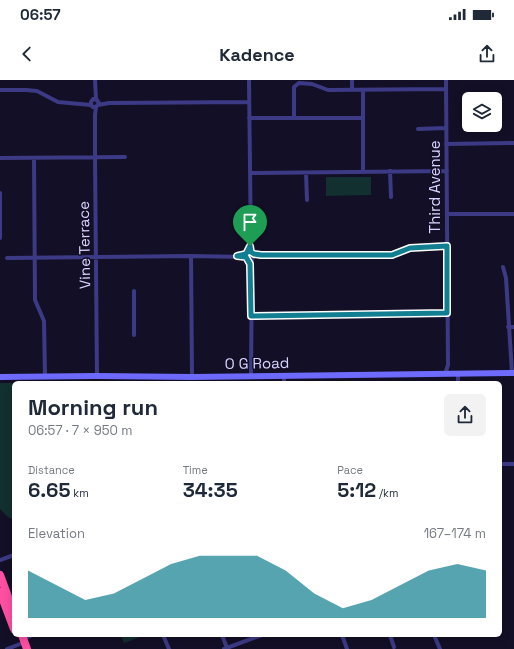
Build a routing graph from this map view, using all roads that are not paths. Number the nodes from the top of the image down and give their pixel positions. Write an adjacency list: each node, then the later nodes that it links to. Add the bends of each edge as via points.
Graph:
1 (95, 80): 10 (street, Vine Terrace)
2 (249, 80): 9 (street)
3 (352, 80): 7 (street)
4 (446, 80): 5 (street, Third Avenue)
5 (445, 89): 8 (street); 14 (street, Third Avenue)
6 (0, 90): 10 (street, via 37,91 58,102 70,104)
7 (352, 90): 8 (street); 12 (street, via 328,90 309,83 299,83 294,87)
8 (363, 90): 13 (street)
9 (249, 102): 10 (street); 11 (street)
10 (95, 103): 18 (street, Vine Terrace)
11 (250, 118): 12 (street); 25 (street)
12 (294, 118): 13 (street)
13 (363, 118): 23 (street)
14 (446, 128): 15 (street); 17 (street, Third Avenue)
15 (418, 129)
16 (514, 143): 17 (street)
17 (446, 144): 22 (street, Third Avenue)
18 (95, 157): 19 (street); 21 (street); 38 (street, Vine Terrace)
19 (125, 157)
20 (0, 158): 21 (street)
21 (34, 159): 37 (street)
22 (446, 171): 24 (street); 30 (street, Third Avenue)
23 (363, 172): 24 (street); 26 (street)
24 (390, 172): 28 (street)
25 (250, 173): 26 (street); 35 (street)
26 (306, 173): 29 (street)
27 (0, 193): 32 (street)
28 (391, 197)
29 (307, 200)
30 (447, 214): 31 (street); 33 (street, Third Avenue)
31 (514, 214)
32 (0, 238)
33 (447, 246): 35 (street, via 410,248 392,255); 41 (street, Third Avenue)
34 (191, 256): 35 (street); 38 (street); 55 (street)
35 (250, 256): 42 (street)
36 (7, 258): 37 (street)
37 (35, 258): 38 (street); 54 (street, via 35,300 44,322)
38 (96, 258): 50 (street, Vine Terrace)
39 (503, 268): 43 (street, via 506,278)
40 (134, 291): 45 (street)
41 (447, 313): 42 (street); 46 (street, Third Avenue)
42 (251, 316): 51 (street)
43 (508, 327): 44 (street); 48 (street)
44 (514, 327)
45 (134, 335)
46 (448, 365): 47 (street, Third Avenue); 49 (street, Third Avenue)
47 (455, 373): 48 (main road, O G Road); 49 (main road, O G Road); 58 (street)
48 (513, 373)
49 (445, 374): 52 (main road, O G Road)
50 (97, 376): 54 (main road, O G Road); 55 (main road, O G Road, via 121,379)
51 (251, 376): 52 (main road, O G Road); 56 (main road, O G Road)
52 (284, 376): 57 (street)
53 (0, 377): 54 (main road, O G Road)
54 (45, 377)
55 (192, 377): 56 (main road, O G Road)
56 (202, 380)
57 (284, 381)
58 (457, 381)
59 (502, 464): 60 (street)
60 (514, 464)
61 (12, 556): 62 (street)
62 (0, 560)
63 (0, 575): 65 (highway)
64 (0, 592): 66 (highway)
65 (12, 608)
66 (12, 624)
67 (164, 637): 78 (street)
68 (223, 637): 75 (street)
69 (256, 637): 75 (street)
70 (343, 637): 79 (street)
71 (391, 637): 74 (street)
72 (435, 637): 80 (street)
73 (20, 640): 76 (street); 77 (highway)
74 (394, 647)
75 (226, 648)
76 (7, 649)
77 (27, 649)
78 (169, 649)
79 (347, 649)
80 (440, 649)

